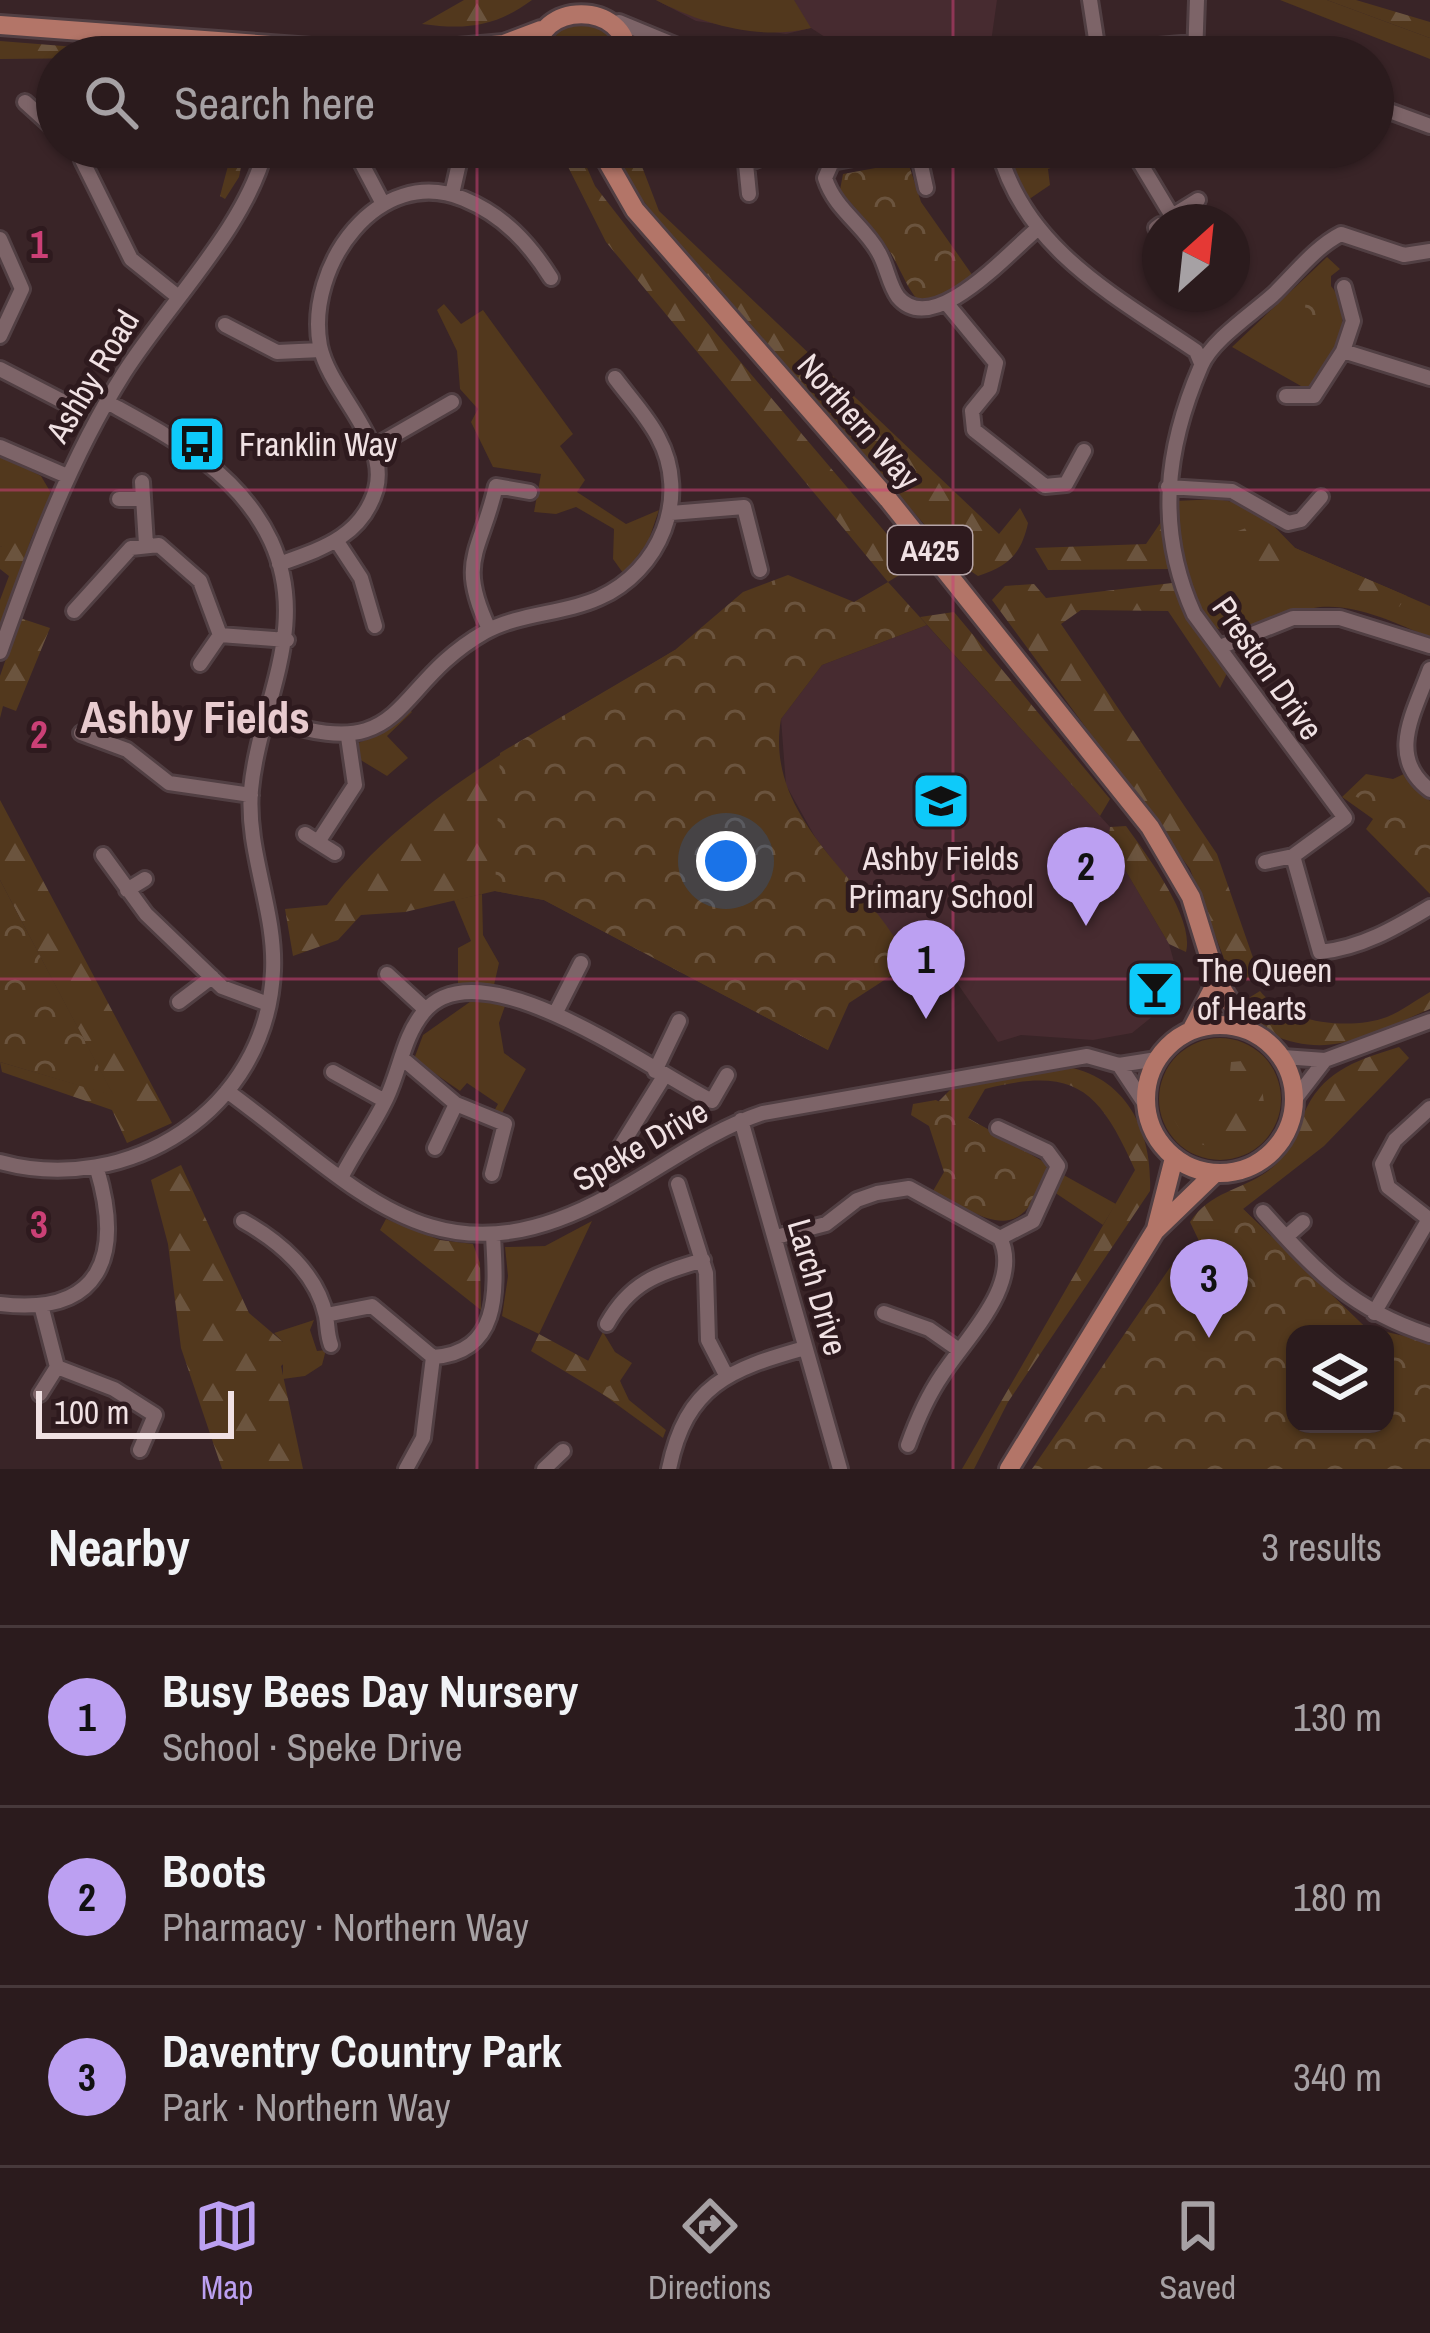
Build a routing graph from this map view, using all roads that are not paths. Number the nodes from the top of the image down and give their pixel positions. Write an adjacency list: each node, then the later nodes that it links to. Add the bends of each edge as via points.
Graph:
1 (1090, 0): 9 (street)
2 (1196, 0): 10 (street)
3 (610, 11): 4 (main road, via 583,3); 8 (street)
4 (550, 15): 7 (main road)
5 (0, 25): 6 (main road)
6 (126, 36)
7 (509, 36)
8 (660, 36)
9 (1096, 36)
10 (1195, 36)
11 (25, 102): 12 (street)
12 (36, 112)
13 (1394, 113): 14 (street)
14 (1430, 126)
15 (86, 168): 37 (street, via 131,259)
16 (259, 168): 37 (street, Ashby Road)
17 (364, 168): 29 (street)
18 (458, 168): 26 (street)
19 (611, 168): 91 (main road, Northern Way / A425, via 635,210 888,499 1150,827 1191,897)
20 (746, 168): 27 (street)
21 (829, 168): 38 (street, via 829,188 878,250 898,296 919,309)
22 (920, 168): 25 (street)
23 (1005, 168): 32 (street)
24 (1142, 168): 30 (street)
25 (926, 188)
26 (452, 194): 29 (street, via 424,191); 35 (street, via 502,220)
27 (749, 194)
28 (1198, 200): 31 (street)
29 (382, 202): 41 (street, via 325,280)
30 (1156, 204)
31 (1192, 204)
32 (1036, 230): 38 (street); 43 (street, via 1080,271 1196,351)
33 (0, 239): 40 (street, via 22,290)
34 (1430, 250): 43 (street, Preston Drive, via 1404,255 1351,233 1331,239)
35 (551, 278)
36 (1344, 287): 42 (street, via 1353,321)
37 (177, 296): 49 (street, Ashby Road)
38 (948, 305): 53 (street, via 996,363 972,411 974,430 1045,486 1066,484)
39 (225, 325): 41 (street, via 277,352)
40 (0, 336)
41 (321, 350): 52 (street)
42 (1343, 352): 46 (street); 47 (street, via 1314,396)
43 (1201, 363): 56 (street, Preston Drive)
44 (0, 369): 48 (street)
45 (614, 378): 61 (street, via 658,435)
46 (1430, 378)
47 (1286, 396)
48 (62, 401)
49 (107, 402): 54 (street, Ashby Road); 64 (street, via 234,485)
50 (452, 402): 52 (street)
51 (0, 447): 54 (street)
52 (372, 448): 62 (street, via 375,490)
53 (1084, 451)
54 (67, 476): 73 (street, Ashby Road)
55 (142, 482): 59 (street)
56 (1168, 487): 58 (street, via 1232,491 1288,523); 72 (street, Preston Drive, via 1177,576)
57 (530, 492): 68 (street, via 496,485 476,542 470,584)
58 (1321, 496)
59 (143, 499): 60 (street); 63 (street)
60 (119, 500)
61 (670, 513): 65 (street, via 744,507); 68 (street, via 626,584)
62 (338, 543): 64 (street); 67 (street, via 361,578)
63 (146, 544): 66 (street, via 120,557); 69 (street, via 171,552 200,581)
64 (279, 564): 70 (street)
65 (760, 570)
66 (74, 611)
67 (375, 626)
68 (489, 629): 78 (street, via 386,719)
69 (220, 635): 70 (street); 74 (street)
70 (287, 640): 76 (street)
71 (1430, 646): 72 (street, via 1340,618 1293,618)
72 (1220, 647): 83 (street, Preston Drive, via 1345,818)
73 (0, 652)
74 (200, 664)
75 (1430, 669): 79 (street, via 1403,755 1411,776)
76 (268, 718): 78 (street, via 316,735); 80 (street)
77 (81, 733): 80 (street, via 127,750 169,783)
78 (348, 736): 81 (street, via 355,785 312,838)
79 (1430, 790)
80 (250, 795): 93 (street, via 274,966)
81 (335, 854)
82 (103, 855): 86 (street)
83 (1293, 856): 84 (street); 87 (street, via 1320,952 1389,932)
84 (1265, 862)
85 (145, 879): 86 (street)
86 (127, 890): 90 (street)
87 (1430, 907)
88 (581, 963): 95 (street)
89 (387, 974): 94 (street)
90 (212, 977): 92 (street); 93 (street, via 232,994)
91 (1217, 981): 98 (main road); 99 (main road, A425)
92 (178, 1002)
93 (268, 1004): 108 (street, via 258,1040)
94 (425, 1009): 95 (street, via 476,989); 101 (street)
95 (555, 1014): 106 (street)
96 (679, 1021): 106 (street)
97 (1430, 1021): 103 (street)
98 (1192, 1029): 99 (main road); 102 (main road)
99 (1247, 1029): 100 (main road)
100 (1282, 1057): 103 (street); 109 (main road)
101 (403, 1059): 110 (street); 111 (street)
102 (1157, 1059): 104 (street, Speke Drive); 112 (main road)
103 (1325, 1060): 109 (street)
104 (1119, 1065): 112 (street); 114 (street, Speke Drive, via 1087,1055 1044,1061 807,1101)
105 (333, 1072): 110 (street)
106 (659, 1074): 107 (street, via 712,1101); 117 (street)
107 (727, 1075)
108 (227, 1091): 120 (street, via 170,1143); 123 (street, Speke Drive)
109 (1295, 1099): 122 (main road, via 1290,1128 1273,1153 1248,1169)
110 (385, 1101): 123 (street)
111 (456, 1104): 116 (street); 121 (street, via 505,1124)
112 (1145, 1104): 118 (main road)
113 (1430, 1108): 126 (street, via 1382,1164 1388,1187)
114 (741, 1120): 130 (street, Speke Drive, via 555,1222); 131 (street, Larch Drive)
115 (998, 1128): 133 (street, via 1046,1151 1058,1166 1033,1221)
116 (435, 1148)
117 (619, 1148)
118 (1174, 1158): 122 (main road); 129 (main road)
119 (0, 1162): 120 (street)
120 (97, 1169): 136 (street, via 108,1249 88,1285)
121 (492, 1174)
122 (1214, 1174): 129 (main road)
123 (341, 1178): 130 (street, Speke Drive, via 404,1219)
124 (679, 1184): 134 (street)
125 (1263, 1212): 132 (street)
126 (1430, 1219): 138 (street)
127 (243, 1221): 139 (street, via 294,1259)
128 (1303, 1222): 132 (street)
129 (1155, 1231): 156 (main road)
130 (493, 1236): 145 (street, via 496,1290 486,1330 464,1351)
131 (776, 1237): 133 (street, via 826,1224 857,1200 909,1188); 143 (street, Larch Drive)
132 (1286, 1237): 138 (street, via 1329,1284)
133 (1000, 1238): 144 (street, via 1001,1282)
134 (703, 1260): 140 (street, via 640,1280); 147 (street, via 704,1323)
135 (0, 1304): 136 (street)
136 (42, 1309): 146 (street)
137 (884, 1313): 144 (street)
138 (1374, 1313): 141 (street)
139 (326, 1316): 142 (street); 145 (street, via 372,1306)
140 (607, 1324)
141 (1430, 1335)
142 (331, 1345)
143 (805, 1348): 147 (street); 155 (street, Larch Drive)
144 (959, 1350): 149 (street)
145 (434, 1357): 152 (street, via 423,1438)
146 (57, 1367): 148 (street); 150 (street, via 162,1411)
147 (726, 1375): 154 (street, via 684,1420)
148 (40, 1394)
149 (908, 1444)
150 (140, 1450)
151 (563, 1450): 153 (street)
152 (406, 1469)
153 (544, 1469)
154 (669, 1469)
155 (840, 1469)
156 (1009, 1469)

